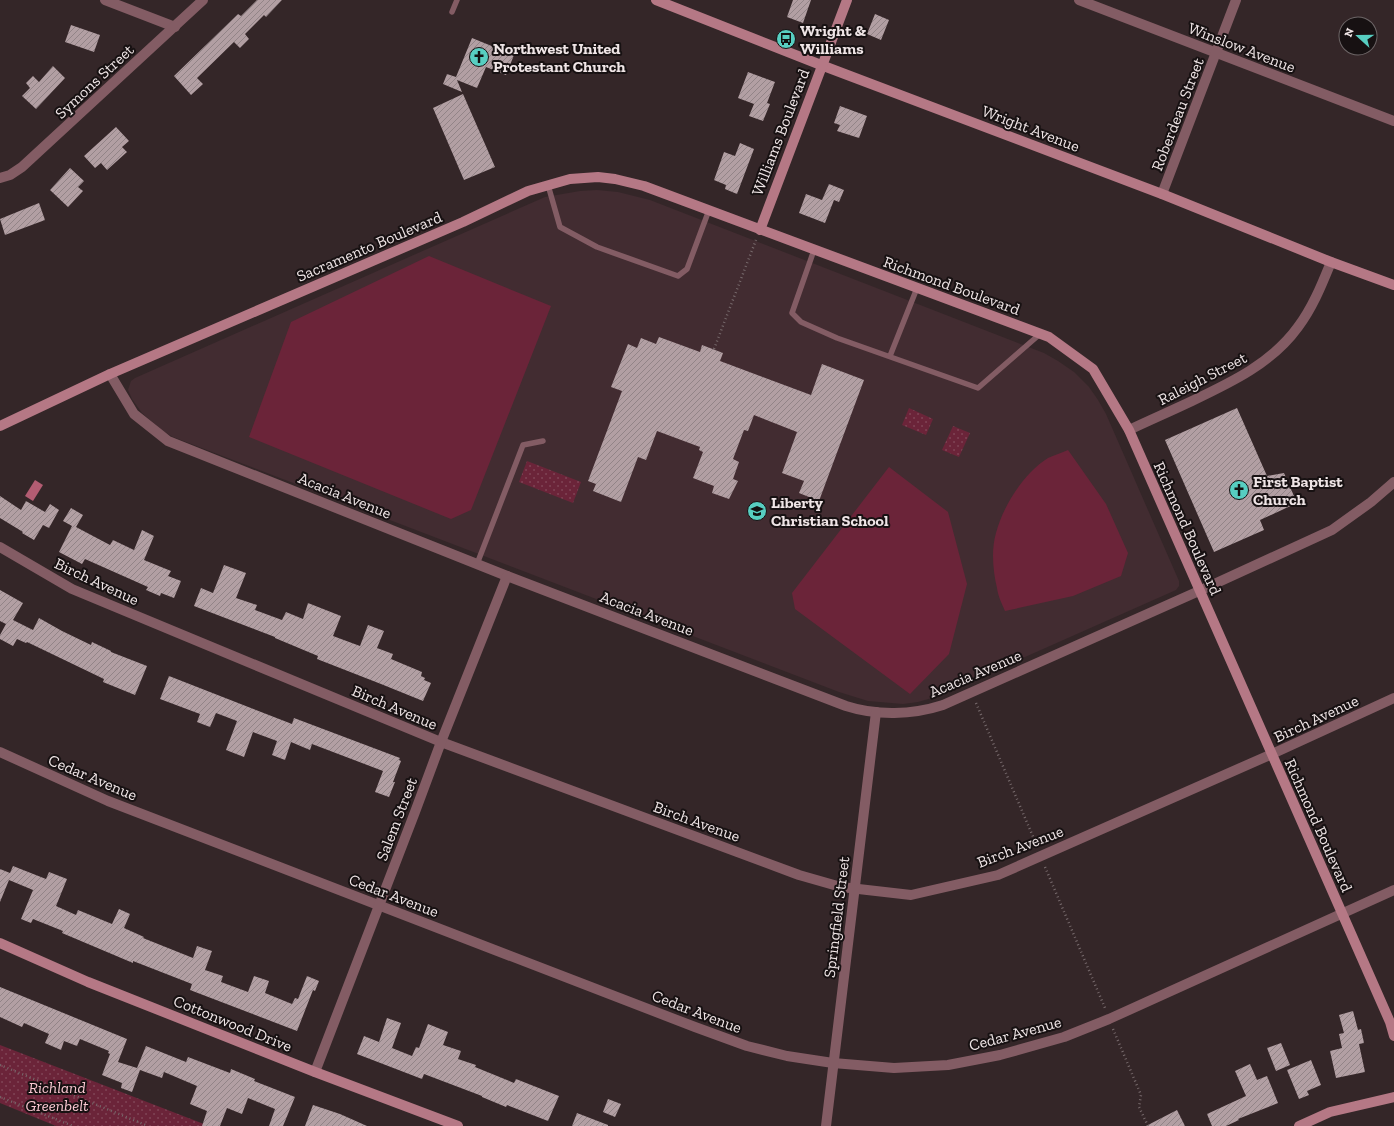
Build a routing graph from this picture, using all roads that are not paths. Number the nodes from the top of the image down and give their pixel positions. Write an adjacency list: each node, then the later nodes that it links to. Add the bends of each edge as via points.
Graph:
1 (105, 0): 9 (street)
2 (203, 0): 9 (street, Symons Street)
3 (458, 0): 8 (lane)
4 (656, 0): 11 (street, Wright Avenue)
5 (847, 0): 11 (street, Williams Boulevard)
6 (1079, 0): 10 (street, Winslow Avenue)
7 (1236, 0): 10 (street, Roberdeau Street)
8 (452, 12)
9 (175, 27): 13 (street, Symons Street, via 22,167)
10 (1216, 53): 12 (street, Winslow Avenue); 15 (street, Roberdeau Street)
11 (821, 65): 15 (street, Wright Avenue); 17 (street, Williams Boulevard)
12 (1394, 121)
13 (0, 178)
14 (548, 184): 16 (street, Sacramento Boulevard, via 570,179 614,179 644,186); 16 (lane, via 560,227 597,247 678,276 687,269); 24 (street, Sacramento Boulevard, via 528,190 463,222)
15 (1162, 194): 19 (street, Wright Avenue)
16 (709, 210): 17 (street, Sacramento Boulevard)
17 (760, 230): 18 (street, Richmond Boulevard)
18 (814, 250): 21 (street, Richmond Boulevard); 23 (lane, via 792,313 801,322 830,335)
19 (1331, 262): 20 (street, Wright Avenue); 26 (street, Raleigh Street, via 1307,314 1270,357 1241,377)
20 (1394, 285)
21 (917, 288): 22 (street, Richmond Boulevard); 23 (lane)
22 (1040, 334): 23 (lane, via 978,388); 26 (street, Richmond Boulevard, via 1049,337 1093,369)
23 (890, 356)
24 (110, 374): 25 (street, Sacramento Boulevard); 30 (street, Acacia Avenue, via 134,414 168,441)
25 (0, 426)
26 (1129, 430): 32 (street, Richmond Boulevard)
27 (543, 441): 30 (lane, via 523,446)
28 (1394, 482): 32 (street, Acacia Avenue, via 1332,530)
29 (0, 547): 35 (street, Birch Avenue, via 72,589)
30 (477, 564): 31 (street, Acacia Avenue)
31 (507, 576): 34 (street, Acacia Avenue, via 846,706); 35 (street, Salem Street)
32 (1199, 591): 34 (street, Acacia Avenue, via 943,705 907,712); 37 (street, Richmond Boulevard)
33 (1394, 698): 37 (street, Birch Avenue)
34 (876, 712): 38 (street, Springfield Street)
35 (441, 742): 38 (street, Birch Avenue, via 800,876 841,887); 40 (street, Salem Street)
36 (0, 752): 40 (street, Cedar Avenue, via 108,801)
37 (1272, 754): 38 (street, Birch Avenue, via 998,874 912,895); 41 (street, Richmond Boulevard)
38 (855, 888): 44 (street, Springfield Street)
39 (1394, 890): 41 (street, Cedar Avenue)
40 (380, 905): 44 (street, Cedar Avenue, via 695,1028 747,1046); 45 (street, Salem Street)
41 (1341, 913): 43 (street, Richmond Boulevard); 44 (street, Cedar Avenue, via 1064,1037 1000,1055 948,1065 894,1068)
42 (0, 943): 45 (street, Cottonwood Drive, via 88,982)
43 (1394, 1036)
44 (833, 1063): 48 (street, Springfield Street)
45 (315, 1072): 47 (street, Cottonwood Drive)
46 (1394, 1097): 49 (street, via 1330,1112)
47 (458, 1126)
48 (826, 1126)
49 (1299, 1126)

